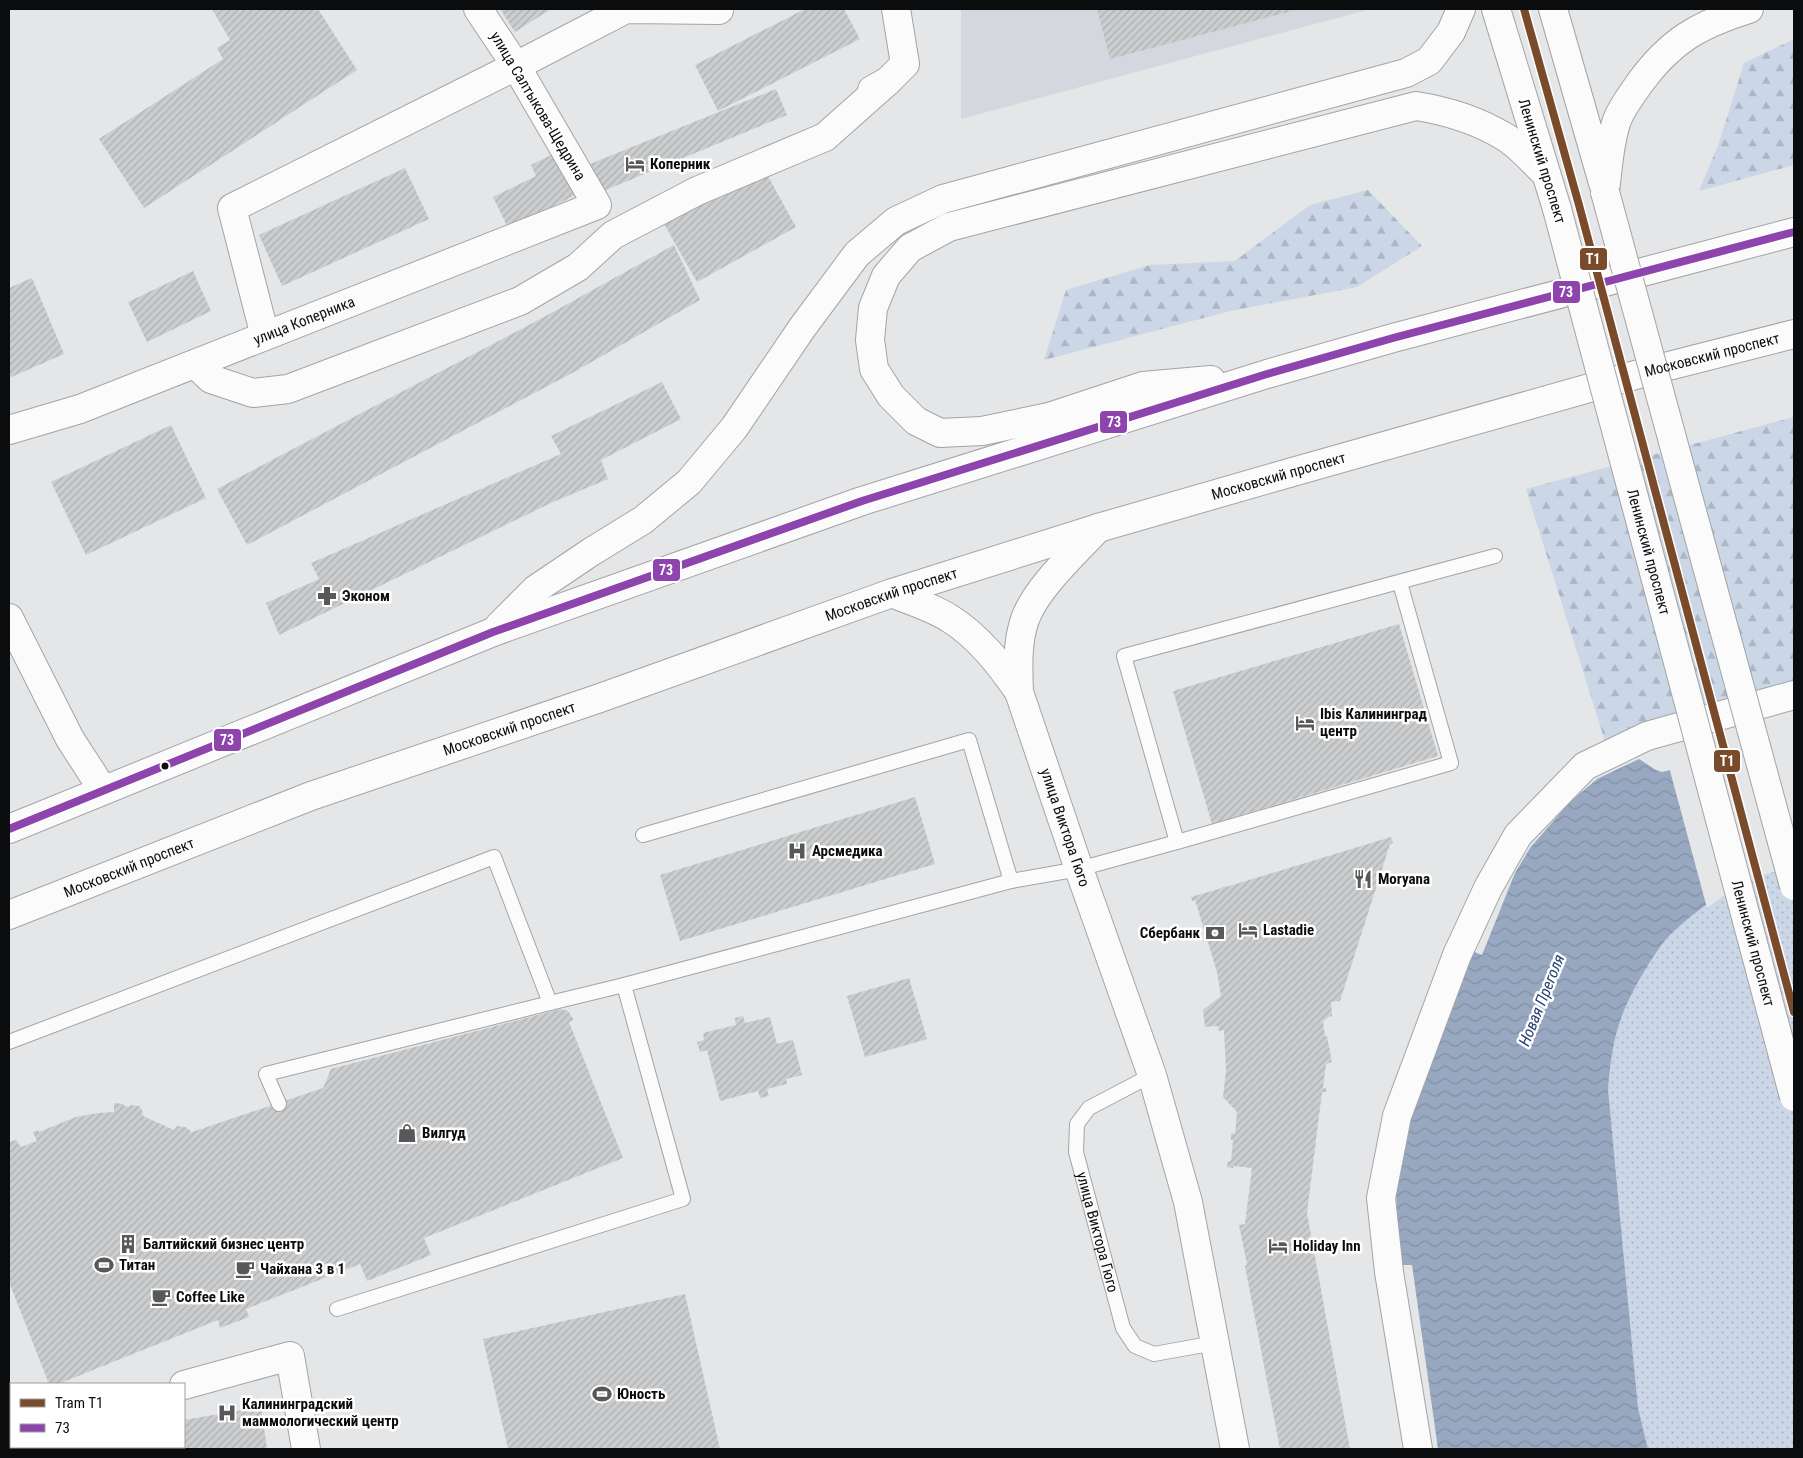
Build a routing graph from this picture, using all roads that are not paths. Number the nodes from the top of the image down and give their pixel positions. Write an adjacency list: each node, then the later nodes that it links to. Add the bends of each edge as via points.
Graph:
1 (478, 9): 8 (main road, улица Салтыкова-Щедрина)
2 (896, 9): 9 (main road, via 905,64)
3 (1460, 9): 25 (main road, via 1451,32 1429,61 1406,73 943,200 896,221 857,254 734,428 689,482 643,520 536,589)
4 (1496, 9): 11 (main road, Ленинский проспект)
5 (1553, 9): 12 (main road)
6 (1749, 9): 12 (main road, via 1707,23 1671,46 1649,70 1626,101 1617,120)
7 (719, 10): 8 (main road, via 626,10)
8 (516, 66): 13 (main road, улица Салтыкова-Щедрина); 16 (main road, via 232,208)
9 (888, 81): 10 (main road); 17 (main road, via 825,137 697,191 613,235 578,267 520,300 288,389 253,393 211,379)
10 (830, 113)
11 (1546, 174): 18 (main road, via 1506,138 1474,121 1446,111 1416,106 949,227 910,248 886,276 873,308 870,340 874,370 891,396 916,421 940,433 982,431 1049,417 1143,386); 40 (main road, Ленинский проспект, bridge)
12 (1605, 192): 34 (main road, bridge)
13 (597, 205): 16 (main road, улица Коперника)
14 (1794, 232): 18 (main road, via 1402,335)
15 (1794, 334): 20 (main road, Московский проспект, via 1644,373)
16 (266, 336): 17 (main road, улица Коперника)
17 (195, 364): 19 (main road, улица Коперника, via 80,409)
18 (1267, 374): 25 (main road, via 862,502)
19 (9, 430)
20 (1098, 528): 23 (main road, Московский проспект); 26 (main road, улица Виктора Гюго, via 1050,579 1025,620 1018,658)
21 (1495, 556): 22 (lane)
22 (1400, 583): 31 (lane, via 1451,763); 31 (lane, via 1124,656)
23 (892, 593): 26 (main road, улица Виктора Гюго, via 948,617 967,631 1002,668); 35 (main road, Московский проспект, via 600,698 311,796)
24 (9, 618): 28 (main road, via 70,739)
25 (492, 632): 28 (main road)
26 (1019, 692): 32 (main road, улица Виктора Гюго)
27 (1794, 694): 45 (main road, via 1648,736 1584,766 1518,835 1488,888 1456,955 1397,1116 1381,1198 1389,1272)
28 (103, 790): 29 (main road)
29 (9, 830)
30 (643, 834): 33 (lane, via 970,740)
31 (1177, 842): 32 (lane)
32 (1079, 869): 33 (lane); 39 (main road, улица Виктора Гюго)
33 (1010, 880): 36 (lane)
34 (1794, 886)
35 (9, 915)
36 (624, 985): 37 (lane); 42 (lane, via 683,1199)
37 (550, 1003): 38 (lane, via 494,856); 41 (lane, via 266,1074)
38 (9, 1042)
39 (1152, 1075): 43 (main road, улица Виктора Гюго, via 1188,1202); 43 (lane, улица Виктора Гюго, via 1088,1108 1077,1124 1076,1152 1123,1328 1135,1346 1154,1354)
40 (1794, 1097)
41 (279, 1104)
42 (337, 1309)
43 (1215, 1343): 47 (main road, улица Виктора Гюго)
44 (185, 1385): 46 (main road, via 290,1356)
45 (1416, 1437)
46 (306, 1449)
47 (1235, 1449)

